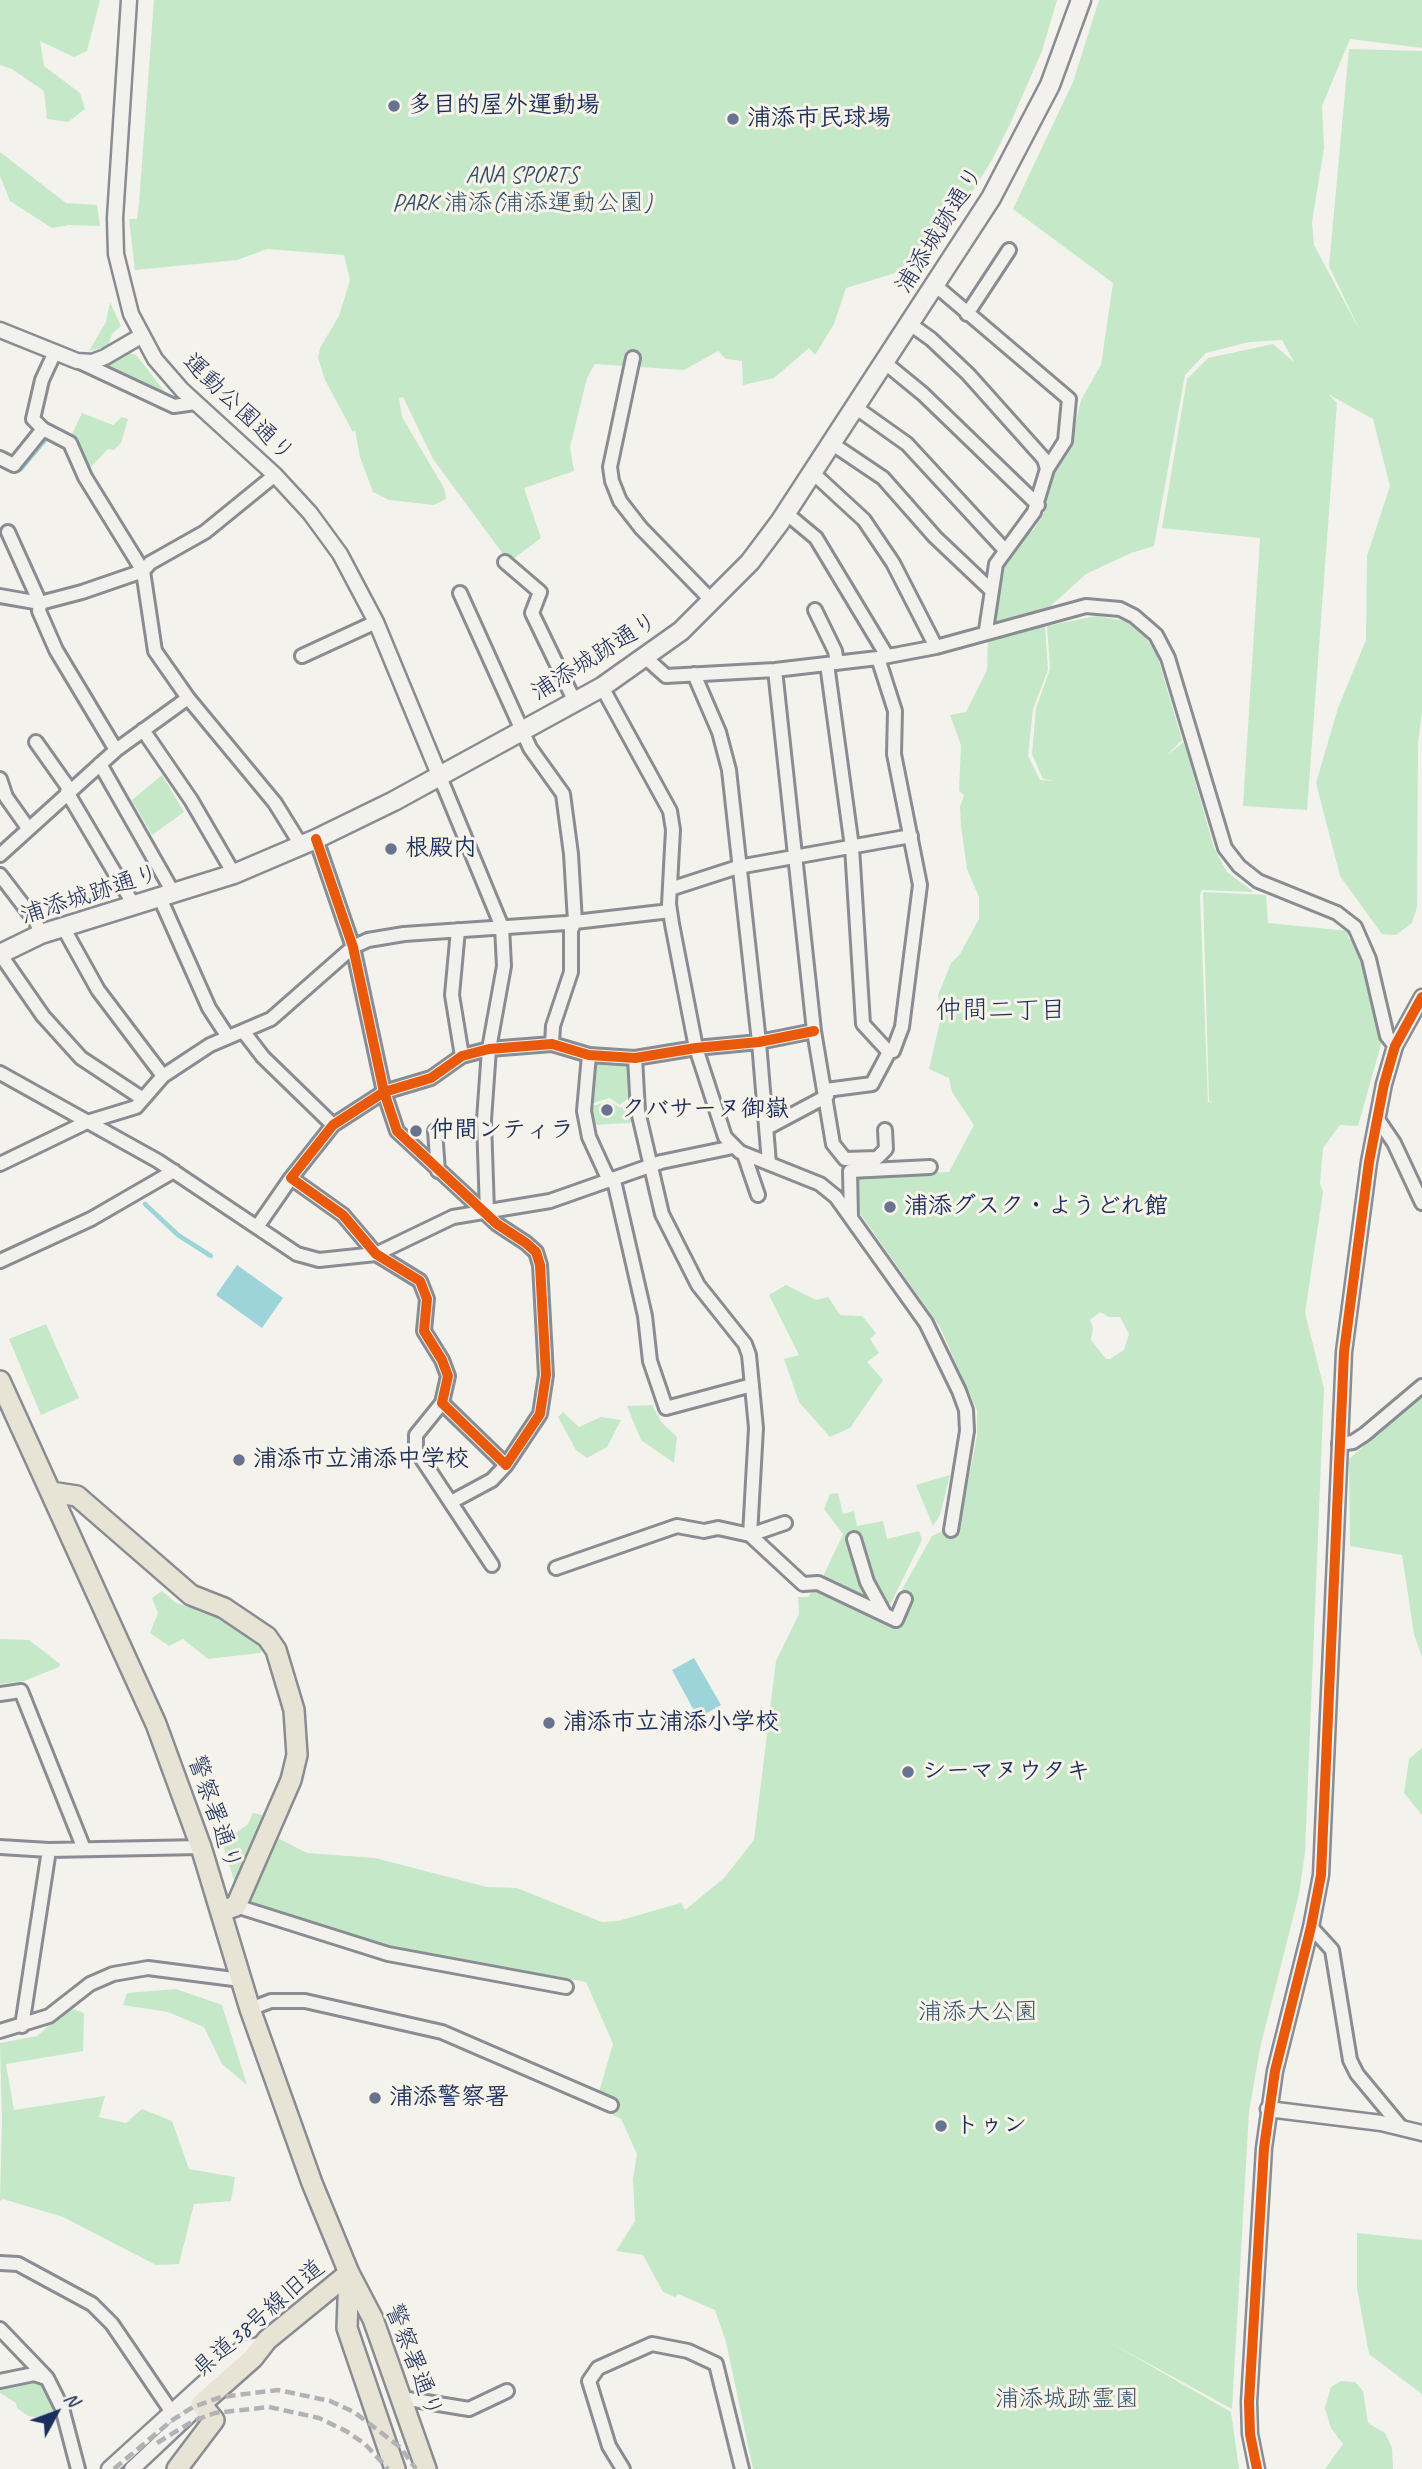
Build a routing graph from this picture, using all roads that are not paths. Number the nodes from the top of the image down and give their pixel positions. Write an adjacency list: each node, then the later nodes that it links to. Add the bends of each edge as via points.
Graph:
1 (129, 0): 8 (street, 運動公園通り, via 116,254)
2 (1081, 0): 4 (main road, 浦添城跡通り, via 1062,57 1027,133)
3 (1009, 250): 5 (street)
4 (935, 285): 5 (street); 6 (main road, 浦添城跡通り)
5 (967, 314): 18 (street, via 1069,399 1066,441)
6 (910, 324): 12 (main road, 浦添城跡通り); 18 (street, via 968,374 1044,458)
7 (0, 330): 9 (street)
8 (141, 336): 11 (street, via 105,357); 13 (street, 運動公園通り, via 155,359)
9 (55, 352): 11 (street); 15 (street, via 42,380 33,419)
10 (633, 358): 30 (street, via 610,467 612,481 620,501 642,528)
11 (78, 361): 13 (street, via 174,406)
12 (884, 362): 14 (main road, 浦添城跡通り); 21 (street)
13 (195, 403): 20 (street, 運動公園通り)
14 (855, 407): 16 (main road, 浦添城跡通り); 24 (street, via 907,444)
15 (43, 429): 17 (street, via 14,465); 26 (street, via 70,443 85,477)
16 (831, 443): 19 (main road, 浦添城跡通り); 27 (street, via 883,478 935,537)
17 (0, 458)
18 (1047, 469): 21 (street)
19 (813, 473): 22 (main road, 浦添城跡通り); 35 (street, via 864,520 893,563)
20 (275, 475): 26 (street, via 205,532); 33 (street, 運動公園通り, via 326,533)
21 (1038, 505): 24 (street)
22 (786, 513): 30 (main road, 浦添城跡通り); 37 (street, via 816,538)
23 (8, 532): 31 (street)
24 (1004, 549): 27 (street, via 996,564)
25 (505, 562): 44 (street, via 540,592 532,613)
26 (143, 571): 31 (street); 43 (street, via 155,651)
27 (992, 591): 34 (street)
28 (460, 593): 46 (street)
29 (0, 596): 31 (street)
30 (713, 602): 38 (main road, 浦添城跡通り)
31 (40, 603): 48 (street, via 39,611 56,650)
32 (815, 610): 39 (street, via 835,650)
33 (376, 622): 36 (street); 50 (street, 運動公園通り)
34 (986, 630): 35 (street); 79 (street, via 1086,606 1120,609 1156,635 1168,658 1225,848 1258,881 1337,913 1355,927 1369,958 1387,1036)
35 (936, 646): 37 (street)
36 (302, 656)
37 (883, 657): 39 (street); 54 (street, via 895,710 894,754)
38 (646, 658): 41 (street, via 666,677); 42 (main road, 浦添城跡通り)
39 (832, 663): 40 (street); 56 (street)
40 (775, 670): 41 (street); 58 (street)
41 (694, 674): 59 (street, via 719,732 729,770)
42 (602, 687): 44 (main road, 浦添城跡通り); 62 (street, via 670,811)
43 (188, 698): 45 (street); 55 (street)
44 (575, 702): 46 (main road, 浦添城跡通り)
45 (143, 730): 48 (street); 60 (street)
46 (523, 730): 50 (main road, 浦添城跡通り); 66 (street, via 530,748 563,794)
47 (36, 742): 52 (street)
48 (116, 750): 49 (street)
49 (100, 764): 52 (street); 63 (street)
50 (440, 776): 55 (main road, 浦添城跡通り); 68 (street)
51 (0, 779): 53 (street)
52 (69, 791): 53 (street); 64 (street)
53 (28, 828): 57 (street)
54 (911, 836): 56 (street); 82 (street, via 920,885 902,1027)
55 (308, 842): 60 (main road, 浦添城跡通り); 71 (street)
56 (852, 847): 58 (street); 82 (street, via 863,1024)
57 (0, 855)
58 (797, 856): 59 (street); 75 (street)
59 (738, 867): 62 (street); 77 (street)
60 (234, 874): 63 (main road, 浦添城跡通り)
61 (0, 876): 70 (street)
62 (670, 888): 65 (street)
63 (167, 896): 64 (main road, 浦添城跡通り); 76 (street, via 209,1008)
64 (135, 906): 67 (main road, 浦添城跡通り)
65 (670, 911): 66 (street); 80 (street)
66 (575, 922): 68 (street); 78 (street, via 571,972)
67 (63, 927): 70 (main road, 浦添城跡通り); 87 (street, via 98,990)
68 (502, 927): 69 (street); 81 (street, via 504,966)
69 (458, 930): 71 (street, via 404,934); 83 (street, via 452,995)
70 (41, 934): 72 (main road, 浦添城跡通り)
71 (353, 947): 74 (street, via 271,1019); 88 (street)
72 (0, 954): 90 (street, via 43,1016 81,1058)
73 (1422, 997): 79 (street)
74 (243, 1031): 76 (street); 93 (street, via 262,1057)
75 (814, 1031): 77 (street); 89 (street)
76 (228, 1037): 87 (street)
77 (759, 1042): 80 (street); 94 (street)
78 (552, 1044): 81 (street); 84 (street)
79 (1395, 1046): 91 (street)
80 (696, 1048): 85 (street); 97 (street, via 720,1126)
81 (489, 1049): 83 (street); 109 (street, via 484,1120)
82 (890, 1050): 89 (street, via 872,1084)
83 (462, 1055): 88 (street, via 431,1078)
84 (589, 1055): 85 (street); 106 (street, via 584,1111 589,1138)
85 (635, 1058): 101 (street, via 638,1111)
86 (0, 1073): 92 (street)
87 (163, 1076): 90 (street)
88 (384, 1092): 93 (street); 104 (street, via 397,1131)
89 (826, 1093): 94 (street); 100 (street, via 833,1144)
90 (143, 1099): 92 (street, via 136,1107)
91 (1377, 1118): 108 (street); 118 (street, via 1344,1352)
92 (87, 1122): 99 (street); 103 (street)
93 (333, 1125): 105 (street)
94 (768, 1128): 98 (street)
95 (885, 1130): 100 (street, via 886,1149 881,1155)
96 (435, 1131): 104 (street)
97 (738, 1150): 98 (street); 101 (street); 107 (street)
98 (769, 1163): 110 (street, via 820,1184)
99 (0, 1164)
100 (850, 1165): 102 (street); 110 (street)
101 (650, 1166): 106 (street); 114 (street, via 678,1252 745,1343)
102 (930, 1167)
103 (174, 1171): 111 (street); 113 (street, via 92,1219)
104 (438, 1171): 109 (street)
105 (291, 1178): 111 (street); 112 (street, via 343,1215)
106 (611, 1178): 109 (street, via 550,1201); 114 (street, via 645,1316 650,1360 666,1408)
107 (758, 1195)
108 (1422, 1203)
109 (486, 1212): 112 (street, via 453,1217); 119 (street, via 536,1252 540,1265 546,1375 540,1414)
110 (851, 1217): 123 (street, via 926,1323 963,1402 966,1442)
111 (257, 1227): 112 (street, via 307,1258)
112 (376, 1254): 117 (street, via 420,1281 426,1292 424,1331 447,1376)
113 (0, 1261)
114 (752, 1385): 124 (street, via 756,1428)
115 (1422, 1386): 118 (street, via 1365,1434)
116 (1, 1389): 120 (main road, 警察署通り)
117 (442, 1403): 119 (street); 121 (street, via 414,1441)
118 (1339, 1444): 136 (street, via 1324,1846)
119 (506, 1465): 121 (street, via 492,1480)
120 (51, 1492): 132 (main road, 警察署通り, via 156,1724); 135 (main road, via 77,1496 191,1595 224,1608 267,1637 276,1650 294,1710 297,1755 291,1780)
121 (453, 1501): 126 (street)
122 (785, 1523): 124 (street)
123 (951, 1530)
124 (750, 1535): 127 (street, via 677,1526); 129 (street, via 803,1584 818,1583)
125 (854, 1539): 129 (street, via 867,1582)
126 (492, 1565)
127 (556, 1568)
128 (905, 1599): 129 (street, via 896,1620)
129 (884, 1613)
130 (0, 1694): 133 (street, via 21,1691)
131 (0, 1847): 134 (street)
132 (201, 1847): 133 (street); 135 (main road, 警察署通り)
133 (84, 1849): 134 (street)
134 (49, 1850): 140 (street)
135 (229, 1908): 137 (main road, 警察署通り); 138 (street, via 388,1954)
136 (1311, 1927): 143 (street); 144 (street, via 1332,1950 1350,2060)
137 (242, 1980): 139 (main road, 警察署通り); 140 (street, via 148,1968 113,1974 90,1984 49,2016)
138 (566, 1987)
139 (250, 2009): 142 (street, via 271,2001 305,2001 442,2032); 147 (main road, 警察署通り)
140 (22, 2026): 141 (street)
141 (0, 2031)
142 (611, 2105)
143 (1268, 2109): 144 (street); 164 (street, via 1249,2393)
144 (1401, 2127): 145 (street)
145 (1422, 2133)
146 (0, 2263): 155 (street, via 18,2264 92,2304 113,2324)
147 (349, 2273): 149 (main road, 県道38号線旧道); 153 (main road, 警察署通り, via 373,2319); 160 (main road, 警察署通り, via 347,2328)
148 (0, 2329): 150 (street)
149 (263, 2344): 154 (main road, 県道38号線旧道, via 254,2358); 155 (street, via 242,2349)
150 (47, 2378): 151 (street, via 34,2374); 156 (street, via 62,2408)
151 (0, 2381)
152 (507, 2391): 153 (street, via 469,2409)
153 (402, 2398): 161 (main road, 警察署通り)
154 (201, 2404): 158 (street); 159 (main road, 県道38号線旧道, via 214,2420)
155 (172, 2411): 157 (street)
156 (78, 2469)
157 (109, 2469)
158 (132, 2469)
159 (177, 2469)
160 (395, 2469)
161 (426, 2469)
162 (623, 2469): 163 (street, via 609,2445 589,2381 598,2368 652,2344 688,2351 716,2364)
163 (742, 2469)
164 (1257, 2469)

